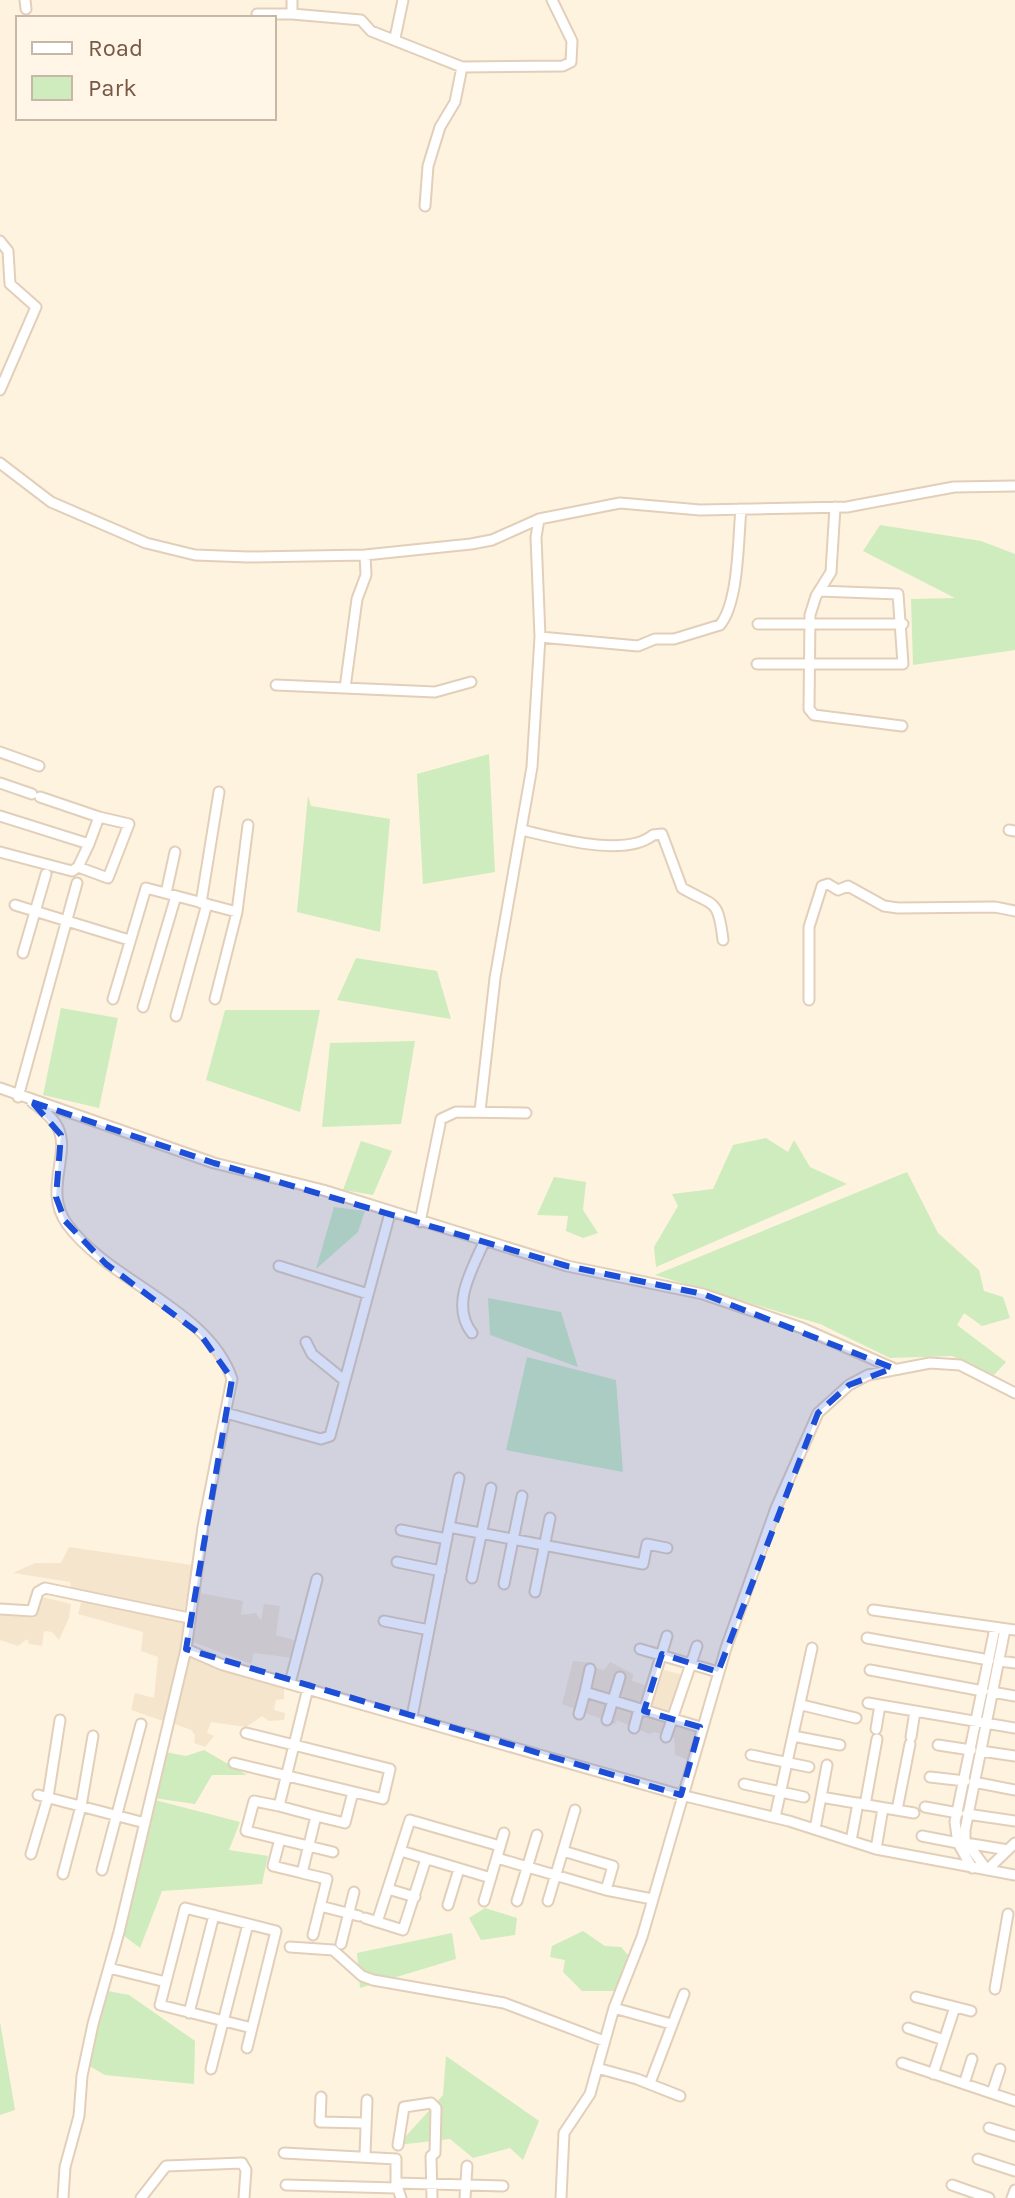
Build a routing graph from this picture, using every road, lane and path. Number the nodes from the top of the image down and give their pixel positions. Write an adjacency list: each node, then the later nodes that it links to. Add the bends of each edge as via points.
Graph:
1 (292, 0): 5 (street)
2 (403, 0): 6 (street)
3 (552, 0): 7 (street, via 572,41 574,55 567,65)
4 (257, 14): 5 (street)
5 (292, 14): 6 (street, via 361,20 371,31)
6 (395, 38): 7 (street)
7 (462, 67): 8 (street, via 455,102 440,127 428,166)
8 (425, 206)
9 (0, 241): 10 (street, via 8,251 10,284 36,307)
10 (0, 390)
11 (0, 463): 16 (street, via 51,502 173,552)
12 (1015, 486): 13 (street, via 954,487)
13 (835, 507): 14 (street); 17 (street, via 831,572)
14 (741, 509): 15 (street, via 620,503); 21 (street, via 735,574 720,625 638,646)
15 (539, 519): 16 (street, via 492,540); 21 (street)
16 (365, 555): 26 (street)
17 (819, 591): 18 (street); 20 (street, via 895,592)
18 (810, 623): 19 (street); 20 (street); 22 (street)
19 (758, 624)
20 (903, 624): 22 (street, via 903,664)
21 (540, 637): 35 (street, via 535,735)
22 (809, 663): 23 (street); 27 (street, via 807,700 814,715)
23 (757, 664)
24 (471, 682): 26 (street, via 435,692)
25 (276, 685): 26 (street)
26 (345, 688)
27 (902, 726)
28 (0, 752): 29 (street)
29 (39, 766)
30 (0, 783): 33 (street)
31 (219, 792): 43 (street)
32 (0, 816): 36 (street)
33 (99, 817): 36 (street); 39 (street, via 129,824 108,878)
34 (248, 825): 47 (street)
35 (522, 830): 50 (street, via 579,842 631,845 662,834 682,888 718,908); 60 (street, via 495,978)
36 (89, 844): 39 (street)
37 (0, 852): 39 (street, via 72,871)
38 (175, 852): 42 (street)
39 (78, 867)
40 (46, 874): 46 (street)
41 (77, 883): 48 (street)
42 (171, 895): 43 (street); 49 (street, via 146,888); 55 (street)
43 (204, 903): 47 (street); 56 (street)
44 (15, 905): 46 (street)
45 (1015, 911): 54 (street, via 898,908 848,886 822,886 809,927)
46 (36, 912): 48 (street); 51 (street)
47 (237, 912): 53 (street)
48 (67, 921): 49 (street); 58 (street)
49 (129, 940): 52 (street)
50 (723, 940)
51 (23, 953)
52 (113, 999)
53 (215, 999)
54 (809, 1000)
55 (143, 1007)
56 (176, 1016)
57 (0, 1088): 58 (street)
58 (18, 1097): 59 (street)
59 (32, 1102): 62 (street, via 214,1163); 72 (street, via 53,1119 61,1135 56,1197 65,1221 106,1264 158,1297 216,1353 232,1379)
60 (480, 1111): 61 (street); 63 (street, via 441,1119)
61 (526, 1113)
62 (390, 1213): 63 (street); 66 (street)
63 (420, 1222): 64 (street)
64 (484, 1242): 67 (street, via 462,1300 464,1323); 69 (street, via 567,1266 703,1294 802,1328)
65 (279, 1266): 66 (street)
66 (368, 1294): 70 (street)
67 (472, 1333)
68 (306, 1342): 70 (street, via 312,1354)
69 (893, 1368): 71 (street, via 960,1365); 108 (street, via 849,1385 818,1413 776,1508)
70 (344, 1380): 72 (street, via 333,1432 326,1439)
71 (1015, 1393)
72 (226, 1413): 92 (street)
73 (459, 1478): 77 (street)
74 (491, 1488): 79 (street)
75 (522, 1496): 81 (street)
76 (550, 1518): 82 (street)
77 (449, 1527): 79 (street); 80 (street)
78 (401, 1530): 80 (street)
79 (481, 1533): 81 (street); 86 (street)
80 (447, 1539): 85 (street)
81 (513, 1539): 82 (street); 88 (street)
82 (544, 1546): 83 (street, via 643,1564 647,1544); 89 (street)
83 (667, 1548)
84 (397, 1562): 85 (street)
85 (441, 1571): 95 (street)
86 (472, 1578)
87 (317, 1579): 110 (street)
88 (504, 1584)
89 (535, 1592)
90 (0, 1609): 92 (street, via 32,1611 38,1592 45,1588)
91 (873, 1610): 94 (street)
92 (189, 1618): 100 (street)
93 (384, 1621): 95 (street)
94 (1005, 1629): 103 (street)
95 (429, 1630): 122 (street)
96 (667, 1636): 102 (street)
97 (867, 1638): 103 (street)
98 (697, 1646): 104 (street)
99 (812, 1648): 117 (street)
100 (186, 1649): 110 (street); 170 (street)
101 (640, 1649): 102 (street)
102 (662, 1654): 104 (street); 119 (street)
103 (994, 1660): 105 (street); 112 (street)
104 (691, 1663): 108 (street); 124 (street)
105 (1015, 1663)
106 (590, 1669): 113 (street)
107 (870, 1670): 112 (street)
108 (718, 1672): 129 (street)
109 (620, 1677): 115 (street)
110 (290, 1683): 111 (street)
111 (308, 1688): 122 (street); 136 (street)
112 (987, 1691): 114 (street); 127 (street)
113 (585, 1692): 115 (street); 121 (street)
114 (1015, 1696)
115 (613, 1700): 119 (street); 126 (street)
116 (868, 1703): 118 (street)
117 (802, 1705): 123 (street); 134 (street)
118 (880, 1705): 120 (street); 157 (street)
119 (642, 1710): 124 (street); 130 (street)
120 (915, 1711): 127 (street); 163 (street)
121 (579, 1714)
122 (412, 1717): 153 (street)
123 (856, 1718)
124 (672, 1719): 129 (street); 135 (street)
125 (60, 1720): 154 (street)
126 (607, 1720)
127 (981, 1722): 131 (street); 139 (street)
128 (141, 1724): 166 (street)
129 (700, 1727): 153 (street)
130 (634, 1728)
131 (1015, 1728)
132 (246, 1733): 136 (street)
133 (93, 1736): 158 (street)
134 (793, 1736): 137 (street); 142 (street)
135 (666, 1737)
136 (294, 1744): 146 (street); 151 (street, via 390,1769 383,1799)
137 (840, 1745)
138 (938, 1745): 139 (street)
139 (976, 1751): 141 (street); 148 (street)
140 (751, 1755): 142 (street)
141 (1015, 1756)
142 (787, 1762): 145 (street); 152 (street)
143 (234, 1763): 146 (street)
144 (827, 1765): 156 (street)
145 (809, 1767)
146 (287, 1775): 151 (street); 159 (street)
147 (930, 1777): 148 (street)
148 (969, 1782): 150 (street); 165 (street)
149 (744, 1784): 152 (street)
150 (1015, 1790)
151 (353, 1792): 167 (street, via 345,1823)
152 (780, 1792): 155 (street); 168 (street)
153 (681, 1795): 168 (street); 203 (street)
154 (43, 1796): 158 (street); 186 (street)
155 (804, 1797)
156 (821, 1797): 157 (street); 171 (street)
157 (861, 1804): 161 (street); 176 (street)
158 (81, 1806): 166 (street); 195 (street)
159 (279, 1806): 167 (street); 175 (street, via 254,1801 246,1831)
160 (925, 1807): 165 (street)
161 (883, 1808): 163 (street); 182 (street)
162 (575, 1810): 184 (street)
163 (897, 1810): 164 (street)
164 (914, 1813)
165 (963, 1813): 169 (street); 177 (street, via 955,1822); 193 (street, via 965,1840)
166 (117, 1815): 170 (street); 192 (street)
167 (316, 1816): 179 (street)
168 (775, 1817): 171 (street)
169 (1015, 1821)
170 (145, 1823): 217 (street)
171 (815, 1829): 176 (street)
172 (504, 1833): 180 (street)
173 (537, 1835): 189 (street)
174 (922, 1836): 177 (street)
175 (280, 1839): 179 (street); 194 (street, via 273,1866)
176 (851, 1841): 182 (street)
177 (958, 1843): 190 (street)
178 (972, 1844): 181 (street)
179 (309, 1846): 185 (street); 194 (street)
180 (500, 1846): 183 (street, via 410,1820); 187 (street)
181 (1011, 1846): 193 (street)
182 (876, 1849): 190 (street)
183 (401, 1851): 188 (street); 199 (street)
184 (563, 1851): 196 (street); 200 (street, via 613,1866)
185 (333, 1852)
186 (31, 1854)
187 (497, 1858): 189 (street); 198 (street)
188 (426, 1859): 191 (street); 202 (street)
189 (527, 1867): 196 (street); 205 (street)
190 (972, 1868): 193 (street)
191 (459, 1869): 198 (street); 207 (street)
192 (102, 1870)
193 (987, 1870): 197 (street)
194 (302, 1873): 208 (street, via 327,1879)
195 (63, 1874)
196 (556, 1875): 200 (street); 206 (street)
197 (1015, 1875)
198 (491, 1878): 204 (street)
199 (388, 1889): 202 (street); 212 (street)
200 (606, 1890): 203 (street)
201 (354, 1892): 211 (street)
202 (415, 1897): 212 (street, via 403,1930)
203 (652, 1899): 223 (street)
204 (484, 1901)
205 (517, 1901)
206 (548, 1901)
207 (448, 1905)
208 (320, 1906): 211 (street); 214 (street)
209 (1008, 1914): 219 (street)
210 (214, 1915): 213 (street); 218 (street, via 185,1908); 225 (street)
211 (358, 1916): 212 (street); 215 (street)
212 (377, 1922)
213 (248, 1924): 226 (street); 228 (street, via 276,1931)
214 (313, 1935)
215 (341, 1944)
216 (290, 1947): 231 (street, via 333,1950 373,1980 504,2003)
217 (109, 1968): 218 (street); 264 (street, via 82,2076)
218 (166, 1982): 225 (street, via 160,2005)
219 (995, 1989)
220 (684, 1994): 227 (street)
221 (916, 1997): 222 (street)
222 (955, 2007): 224 (street); 230 (street)
223 (614, 2008): 227 (street); 231 (street)
224 (971, 2011)
225 (189, 2013): 226 (street)
226 (223, 2021): 228 (street); 236 (street)
227 (671, 2024): 239 (street)
228 (252, 2028): 232 (street)
229 (908, 2028): 230 (street)
230 (944, 2040): 238 (street)
231 (604, 2041): 235 (street)
232 (247, 2048)
233 (972, 2059): 240 (street)
234 (902, 2063): 238 (street)
235 (597, 2068): 239 (street); 272 (street, via 590,2094 564,2133)
236 (211, 2069)
237 (1000, 2069): 241 (street)
238 (933, 2074): 240 (street)
239 (650, 2083): 242 (street)
240 (964, 2084): 241 (street)
241 (992, 2093): 245 (street)
242 (680, 2096)
243 (321, 2097): 246 (street, via 320,2122)
244 (367, 2100): 246 (street)
245 (1015, 2101)
246 (365, 2123): 251 (street)
247 (989, 2128): 248 (street)
248 (1015, 2136)
249 (397, 2151): 251 (street); 257 (street); 258 (street, via 404,2107 431,2103 436,2108)
250 (284, 2153): 251 (street)
251 (365, 2155)
252 (978, 2159): 254 (street)
253 (467, 2166): 255 (street)
254 (1015, 2171)
255 (466, 2183): 258 (street); 262 (street); 271 (street)
256 (286, 2185): 260 (street)
257 (396, 2185): 258 (street); 261 (street); 269 (street)
258 (432, 2185): 270 (street)
259 (952, 2185): 273 (street)
260 (304, 2186): 261 (street); 267 (street)
261 (338, 2186): 268 (street)
262 (503, 2186)
263 (1015, 2190): 274 (street)
264 (63, 2198)
265 (141, 2198): 266 (street, via 166,2166 242,2163)
266 (244, 2198)
267 (304, 2198)
268 (339, 2198)
269 (401, 2198)
270 (432, 2198)
271 (465, 2198)
272 (561, 2198)
273 (989, 2198)
274 (1012, 2198)

